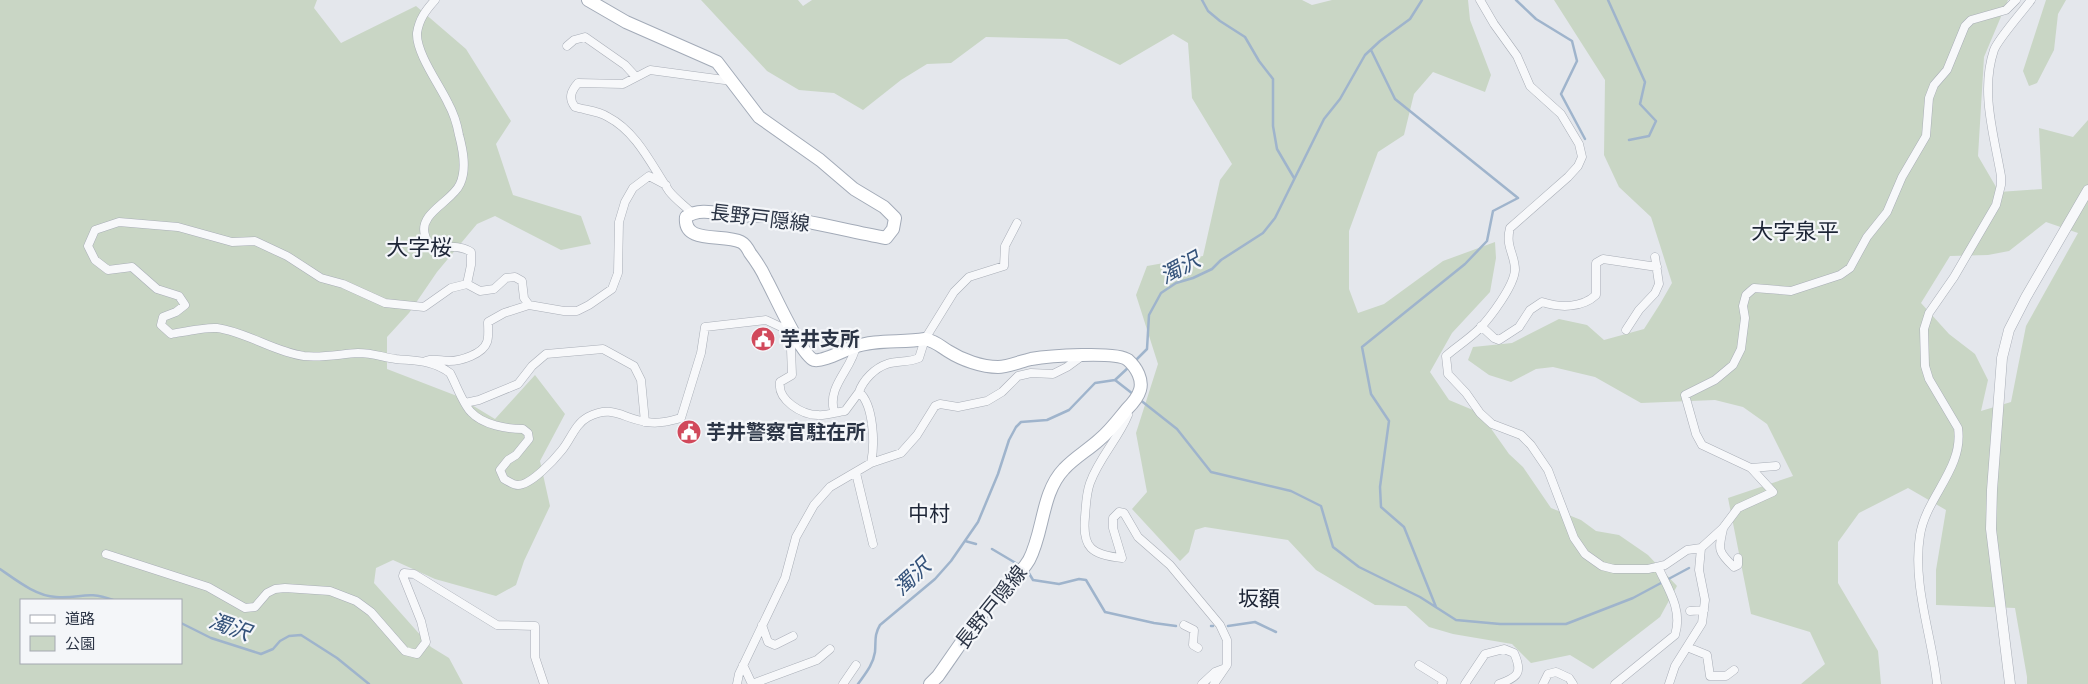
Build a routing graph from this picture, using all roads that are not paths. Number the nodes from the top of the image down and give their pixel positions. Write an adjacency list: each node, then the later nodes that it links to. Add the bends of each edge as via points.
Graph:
1 (435, 0): 15 (street, via 424,12 417,34 419,46 449,104 459,132 463,172 456,191 426,220 424,231 432,246 466,248 471,252)
2 (588, 0): 8 (main road, 長野戸隠線, via 626,22 718,62)
3 (1480, 0): 17 (street, via 1518,56 1530,86 1561,114 1579,144 1582,157 1568,177 1510,228 1508,243 1515,270 1512,281)
4 (2016, 0): 31 (street, via 2006,10 1971,20 1965,26 1947,70 1934,85 1929,98 1926,136 1902,177 1887,212 1867,237 1850,268 1840,276 1791,291 1754,288 1746,295 1741,350 1733,365 1715,380 1685,395 1702,445)
5 (2031, 0): 65 (street, via 1994,48 1989,74 1988,99 2001,176 1996,205 1929,313 1924,329 1925,366 1929,378 1960,437 1948,475 1924,517 1918,553 1919,579)
6 (567, 46): 7 (street, via 585,37 625,65)
7 (636, 77): 8 (street, via 650,70); 9 (street, via 623,84 578,83 571,93 571,102 575,107 618,122)
8 (732, 81): 11 (main road, 長野戸隠線, via 759,117 884,207 895,218 893,228 886,238 771,216 749,217 706,211)
9 (666, 185): 11 (street, via 670,193); 16 (street, via 649,176 633,188 625,202 619,222 618,273 612,289 576,310)
10 (2088, 190): 66 (street, via 2009,330 2002,358 1991,530)
11 (692, 213): 19 (main road, 長野戸隠線, via 686,217 690,231 743,243)
12 (1017, 223): 20 (street, via 1005,246 1004,266 969,277 954,292)
13 (1655, 257): 14 (street)
14 (1657, 268): 17 (street, via 1603,259 1596,263 1596,295 1588,303 1562,306 1542,302 1530,310 1519,327 1499,340); 18 (street, via 1659,284 1655,293)
15 (467, 284): 16 (street, via 480,291 494,289 506,278 515,277 522,281 524,298); 23 (street, via 452,288 424,306 385,302 321,278 287,256 255,241 232,242 178,227 119,222 95,230 88,246 95,260 108,270 132,267 157,289 179,296 185,305 163,317 161,325 171,334 215,328 306,356 380,354 394,359)
16 (529, 305): 23 (street, via 488,322 487,343 482,350 461,360)
17 (1481, 326): 38 (street, via 1446,356 1448,374 1492,424 1521,435 1531,445 1548,470 1570,530 1585,554 1602,566 1614,569)
18 (1626, 330)
19 (796, 334): 21 (main road, 長野戸隠線, via 806,353 815,360); 27 (street, via 791,349 792,374 780,382 779,388 784,398 805,413 820,416); 28 (street, via 766,320 705,327 681,418 666,423)
20 (925, 339): 21 (main road, 長野戸隠線); 22 (main road, 長野戸隠線, via 986,366 1000,367 1048,356); 24 (street, via 919,358 911,362 886,364 865,379)
21 (856, 346): 27 (street, via 835,392)
22 (1082, 356): 26 (main road, 長野戸隠線, via 1119,356 1128,360 1142,381 1140,392); 29 (street, via 1053,374 1018,376 987,401 958,407 936,406 901,453)
23 (426, 361): 25 (street, via 450,373)
24 (859, 392): 27 (street, via 845,411); 29 (street, via 868,404)
25 (465, 403): 28 (street, via 518,384 546,354 604,349 634,366 640,380); 28 (street, via 481,419 528,433 529,439 500,470 504,479 517,485 528,483 544,469 588,417 609,411)
26 (1132, 403): 50 (street, via 1090,482 1083,534 1094,551 1122,558 1112,518 1119,512 1124,513 1138,537 1170,565 1220,625 1227,640 1227,665); 55 (main road, 長野戸隠線, via 1110,430 1063,469 1049,494 1029,560 1019,575 993,600)
27 (834, 411)
28 (645, 422)
29 (871, 463): 32 (street)
30 (1776, 466): 31 (street)
31 (1751, 468): 33 (street, via 1773,492 1738,508)
32 (856, 473): 34 (street); 41 (street, via 830,487 814,505 796,537 785,578)
33 (1723, 528): 35 (street); 37 (street, via 1720,554 1734,567 1738,565)
34 (873, 544)
35 (1701, 548): 38 (street, via 1687,550); 39 (street)
36 (106, 554): 52 (street, via 208,587 245,608 254,607 267,592 275,589 330,591 356,601 371,612 405,651 417,654 426,642 403,576 404,573 414,574 497,625 535,626 535,657)
37 (1738, 558)
38 (1658, 567): 63 (street, via 1676,606 1674,635)
39 (1704, 610): 40 (street); 44 (street, via 1702,623)
40 (1690, 611)
41 (762, 625): 43 (street, via 768,642 774,645); 47 (street)
42 (1184, 625): 45 (street, via 1194,630 1193,645)
43 (793, 636)
44 (1687, 647): 51 (street, via 1707,655 1710,676 1726,676); 64 (street, via 1674,666)
45 (1198, 648)
46 (830, 649): 47 (street, via 817,660 752,684)
47 (743, 665): 53 (street)
48 (856, 665): 54 (street)
49 (1419, 665): 58 (street, via 1443,680)
50 (1224, 668): 56 (street); 57 (street)
51 (1734, 670)
52 (544, 684)
53 (737, 684)
54 (842, 684)
55 (930, 684)
56 (1202, 684)
57 (1214, 684)
58 (1442, 684)
59 (1465, 684): 60 (street, via 1485,654 1504,649 1514,653 1519,665 1518,673)
60 (1499, 684)
61 (1543, 684): 62 (street, via 1548,674 1556,672 1569,678)
62 (1573, 684)
63 (1615, 684)
64 (1669, 684)
65 (1937, 684)
66 (2010, 684)

